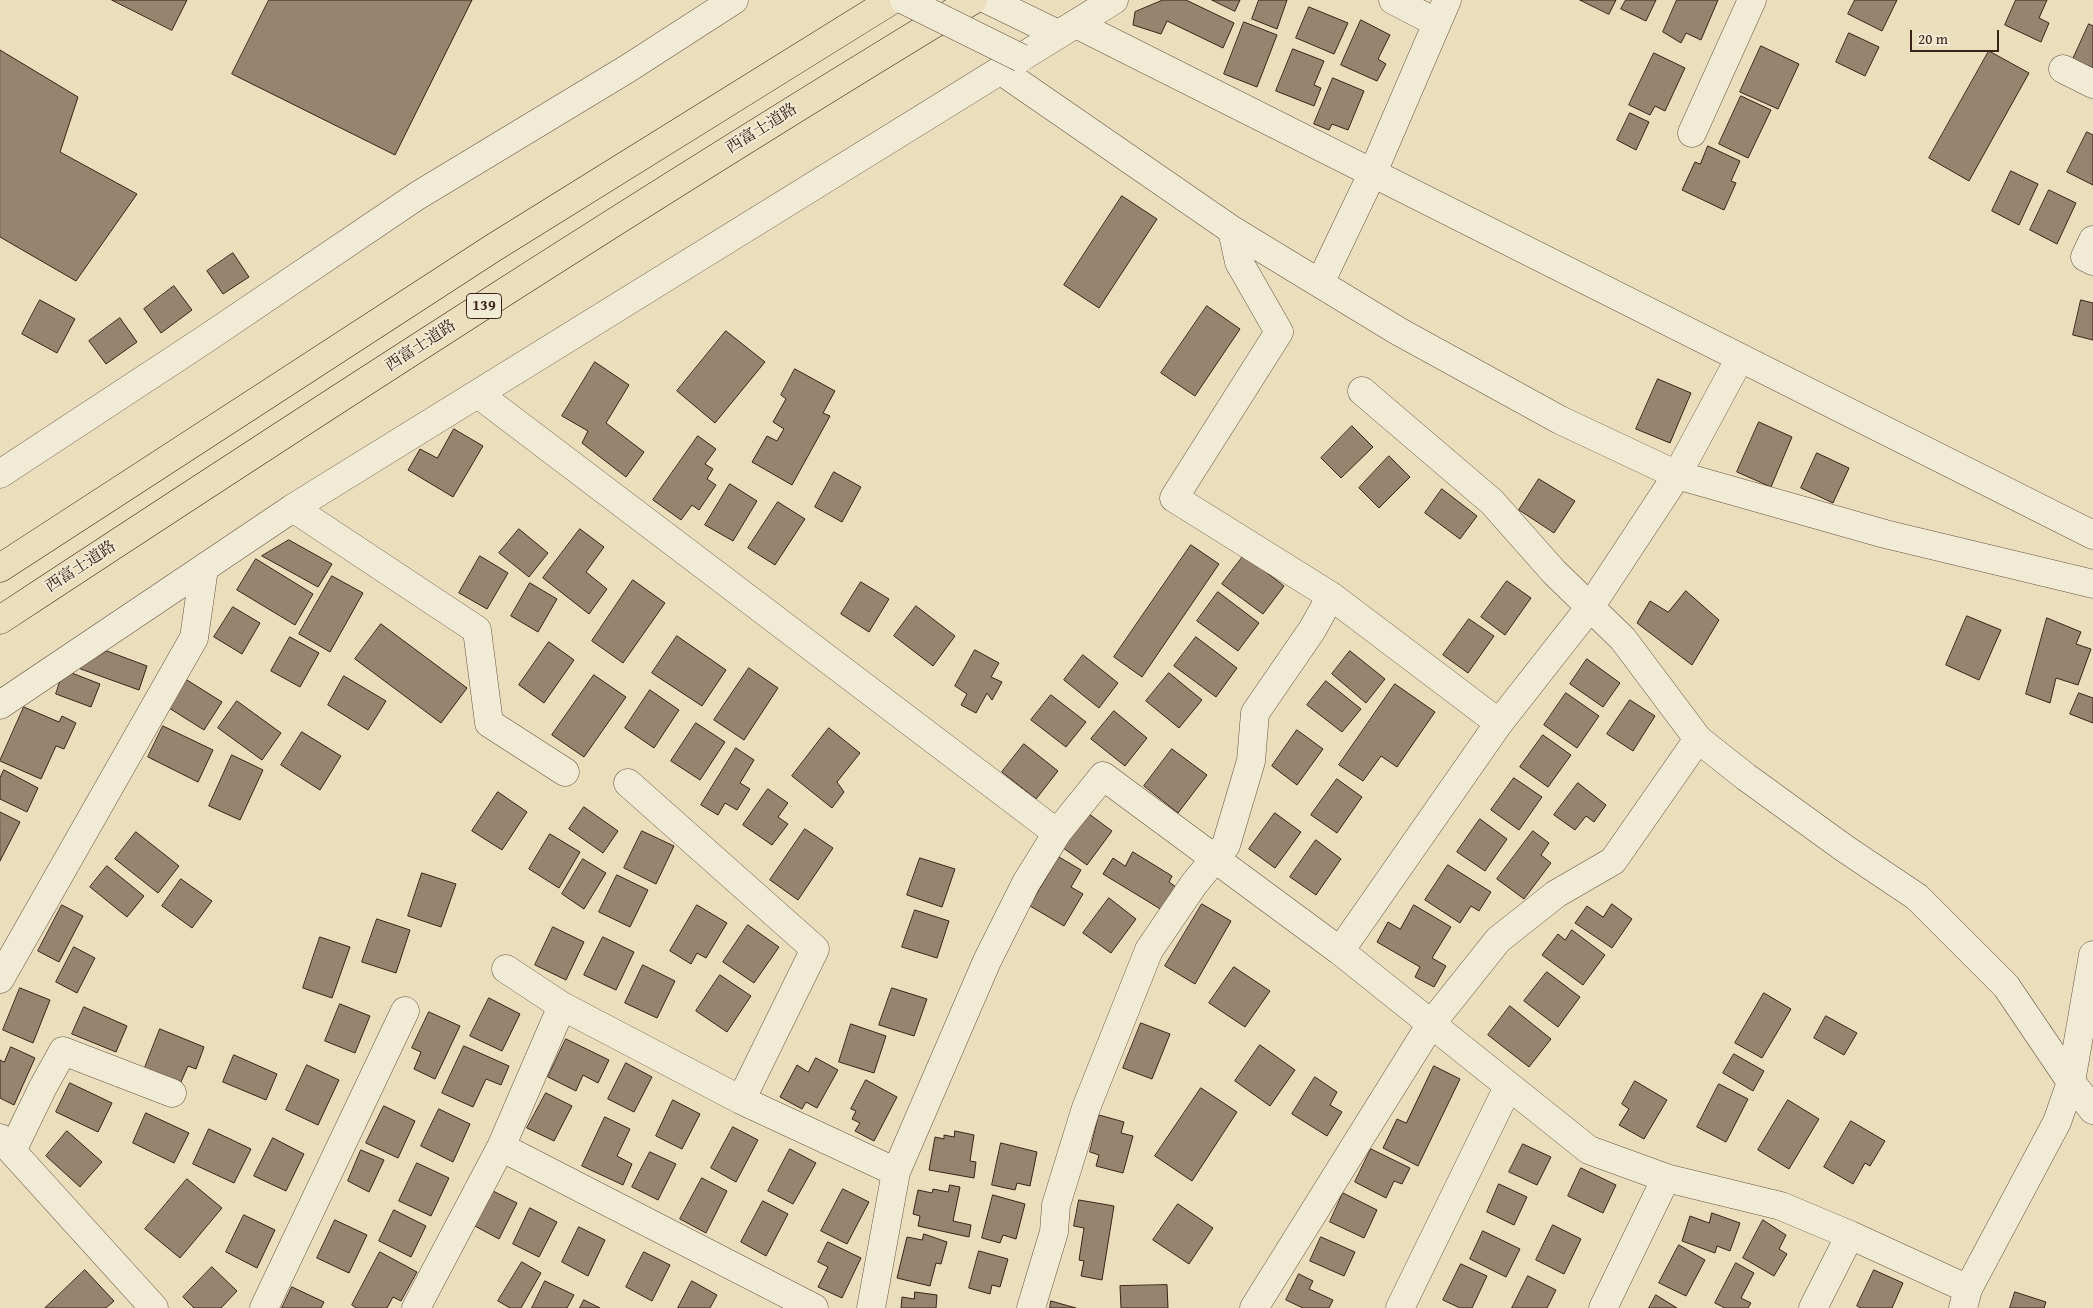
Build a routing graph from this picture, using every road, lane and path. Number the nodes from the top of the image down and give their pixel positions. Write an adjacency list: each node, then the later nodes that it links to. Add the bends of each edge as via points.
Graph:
1 (734, 0): 23 (street, via 417,196)
2 (892, 0): 27 (highway, 139, via 492,248)
3 (904, 0): 11 (street, bridge)
4 (973, 0): 32 (highway, 西富士道路 / 139, via 598,232)
5 (988, 0): 10 (street)
6 (1114, 0): 10 (street)
7 (1393, 0): 9 (street)
8 (1752, 0): 14 (street)
9 (1442, 11): 15 (street)
10 (1067, 29): 11 (street); 15 (street)
11 (1011, 64): 16 (street); 22 (street)
12 (2063, 69): 13 (street)
13 (2093, 84)
14 (1692, 133)
15 (1373, 172): 19 (street); 20 (street)
16 (1232, 230): 19 (street); 30 (street, via 1239,262 1278,332 1174,498)
17 (2093, 240): 18 (street, via 2085,257)
18 (2093, 260)
19 (1320, 283): 24 (street, via 1398,331 1560,420)
20 (1740, 358): 24 (street); 26 (street)
21 (1362, 392): 31 (street, via 1492,502)
22 (478, 394): 25 (street); 38 (street)
23 (0, 474)
24 (1677, 475): 29 (street, via 1885,534); 31 (street)
25 (293, 508): 28 (street); 36 (street, via 477,630 489,723)
26 (2093, 536)
27 (0, 568)
28 (204, 568): 33 (street); 43 (street, via 194,638)
29 (2093, 584)
30 (1331, 596): 34 (street); 39 (street, via 1255,714 1251,761 1226,845)
31 (1590, 607): 34 (street); 35 (street, via 1623,639)
32 (0, 620)
33 (0, 705)
34 (1499, 723): 40 (street)
35 (1698, 739): 46 (street, via 1613,861 1556,894 1498,940); 47 (street, via 1836,843 1917,897 2006,986)
36 (565, 772)
37 (628, 783): 50 (street, via 815,949)
38 (1057, 833): 39 (street, via 1103,776); 54 (street, via 1026,883 987,961)
39 (1215, 859): 40 (street); 63 (street, via 1149,950 1086,1108 1056,1205 1054,1232)
40 (1340, 951): 46 (street)
41 (506, 969): 44 (street)
42 (2092, 970): 47 (street)
43 (0, 979)
44 (562, 1006): 50 (street); 53 (street)
45 (405, 1011): 59 (street)
46 (1431, 1024): 48 (street); 64 (street)
47 (2071, 1082): 51 (street); 57 (street, via 2057,1122)
48 (1508, 1087): 55 (street, via 1589,1150); 65 (street)
49 (172, 1094): 52 (street, via 64,1051)
50 (742, 1100): 54 (street)
51 (2093, 1110)
52 (6, 1145): 58 (street)
53 (501, 1147): 60 (street); 61 (street)
54 (896, 1172): 62 (street)
55 (1666, 1178): 56 (street, via 1781,1206); 66 (street)
56 (1850, 1234): 57 (street); 67 (street)
57 (1965, 1298)
58 (154, 1308)
59 (264, 1308)
60 (416, 1308)
61 (814, 1308)
62 (871, 1308)
63 (1032, 1308)
64 (1254, 1308)
65 (1400, 1308)
66 (1603, 1308)
67 (1813, 1308)

